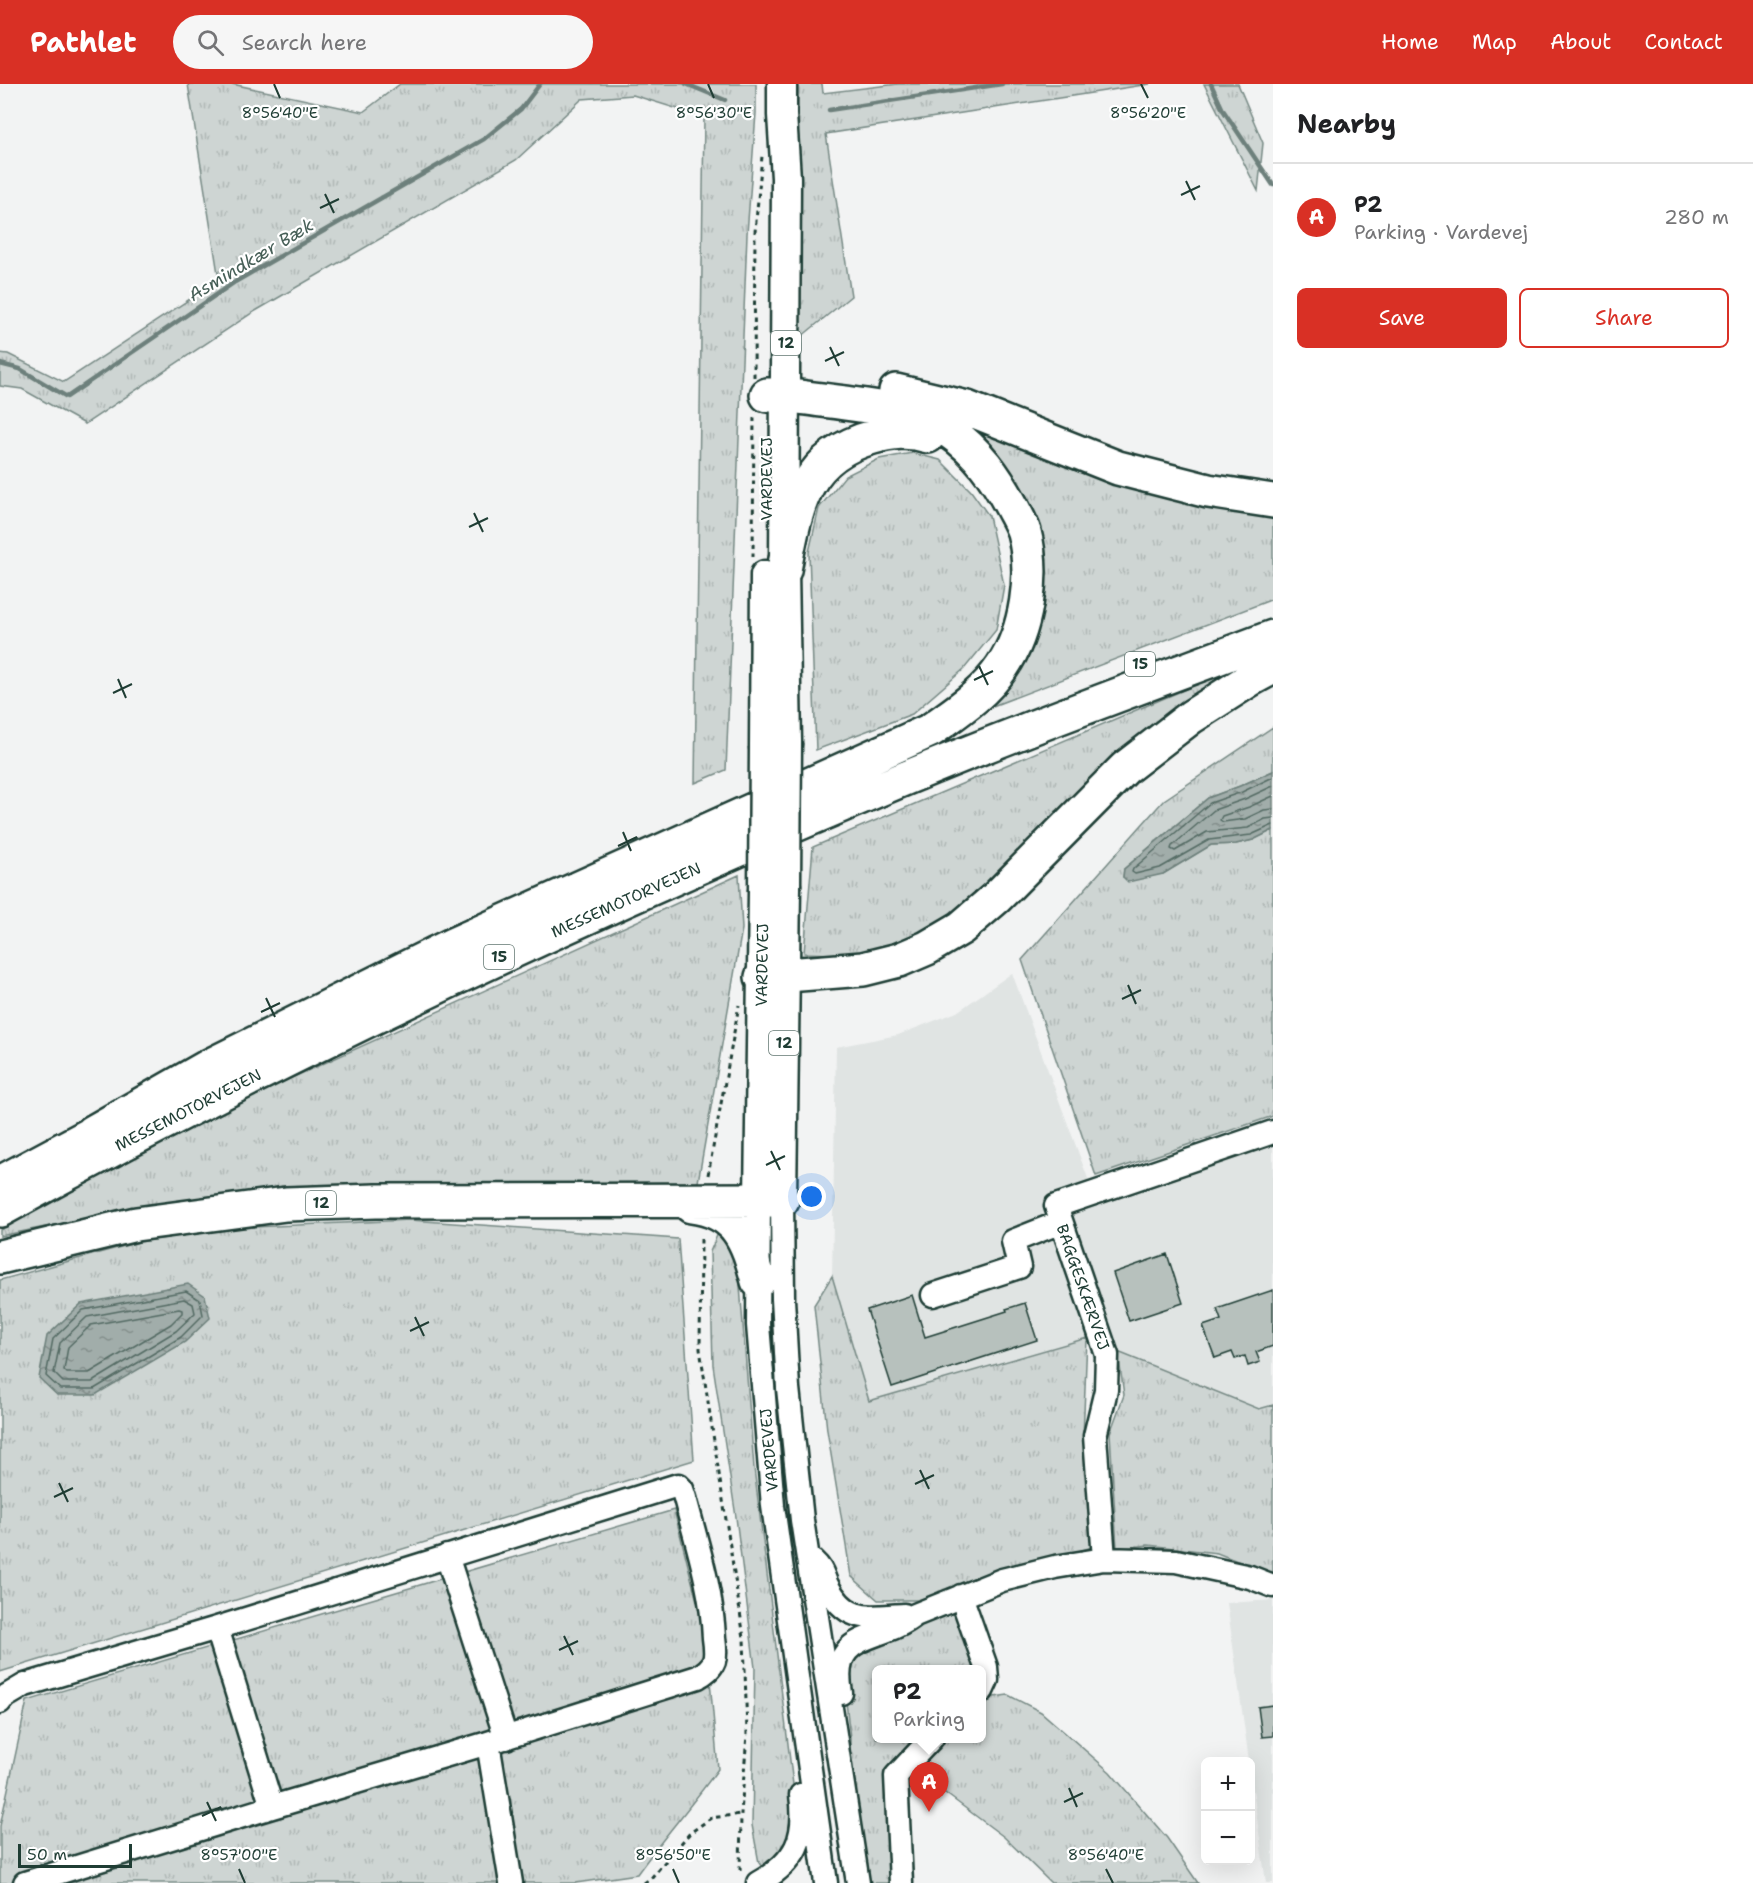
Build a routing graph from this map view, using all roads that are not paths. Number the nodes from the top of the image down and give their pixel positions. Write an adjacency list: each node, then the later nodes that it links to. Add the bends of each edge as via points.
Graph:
1 (782, 84): 2 (main road, VARDEVEJ / 12, via 786,178)
2 (769, 390): 3 (highway, via 917,416 948,431 979,455); 4 (highway, via 902,392 967,408 1118,468 1209,491); 5 (main road, VARDEVEJ / 12); 10 (main road, VARDEVEJ)
3 (998, 481): 5 (highway, via 951,444 920,433 894,431 860,440 832,455 808,482 795,514); 12 (highway, via 1024,531 1030,576 1023,625 1002,667 975,699 931,730 452,945 209,1066)
4 (1273, 501)
5 (784, 570): 10 (main road, VARDEVEJ / 12)
6 (1273, 614): 9 (highway, MESSEMOTORVEJEN / 15)
7 (1273, 637): 9 (highway, MESSEMOTORVEJEN / 15)
8 (1273, 667): 11 (highway, via 1191,717 1125,768 997,897 961,927 899,960)
9 (1010, 724): 12 (highway, MESSEMOTORVEJEN / 15, via 712,840 492,940); 17 (highway, MESSEMOTORVEJEN / 15, via 863,796 472,969 137,1136)
10 (776, 745): 11 (main road, VARDEVEJ / 12, bridge, via 775,889)
11 (762, 983): 16 (main road, VARDEVEJ)
12 (93, 1132): 14 (highway, MESSEMOTORVEJEN)
13 (1273, 1132): 18 (street, BAGGESKÆRVEJ, via 1056,1206)
14 (0, 1183)
15 (648, 1200): 16 (highway, 12); 19 (highway, 12, via 286,1204 136,1224); 20 (highway, via 709,1209 727,1219 740,1231)
16 (771, 1200): 20 (street, VARDEVEJ); 23 (street, VARDEVEJ)
17 (0, 1210)
18 (1061, 1222): 21 (street, via 1013,1241 1019,1268); 24 (street, BAGGESKÆRVEJ, via 1107,1355 1106,1390 1095,1436)
19 (0, 1257)
20 (758, 1281): 28 (street, VARDEVEJ, via 772,1494)
21 (933, 1295)
22 (447, 1556): 29 (street); 32 (street); 32 (street, via 678,1485 685,1498 713,1611 714,1662 706,1673)
23 (807, 1557): 27 (street, via 822,1570 841,1605 852,1612 877,1618); 34 (street, VARDEVEJ)
24 (1104, 1559): 25 (street, via 1176,1561); 26 (street, via 1002,1580)
25 (1273, 1586)
26 (961, 1596): 27 (street); 30 (street, via 987,1667)
27 (915, 1615): 34 (street, via 846,1651 838,1676 847,1731)
28 (790, 1619): 36 (street, via 782,1636 804,1814 800,1838 789,1861 771,1876); 39 (street, VARDEVEJ)
29 (217, 1628): 31 (street, via 25,1685); 35 (street)
30 (986, 1682)
31 (0, 1702)
32 (497, 1741): 35 (street); 38 (street)
33 (927, 1743): 41 (street, via 896,1776)
34 (839, 1764): 40 (street, VARDEVEJ)
35 (272, 1807): 37 (street)
36 (749, 1877)
37 (25, 1883)
38 (511, 1883)
39 (826, 1883)
40 (858, 1883)
41 (901, 1883)

